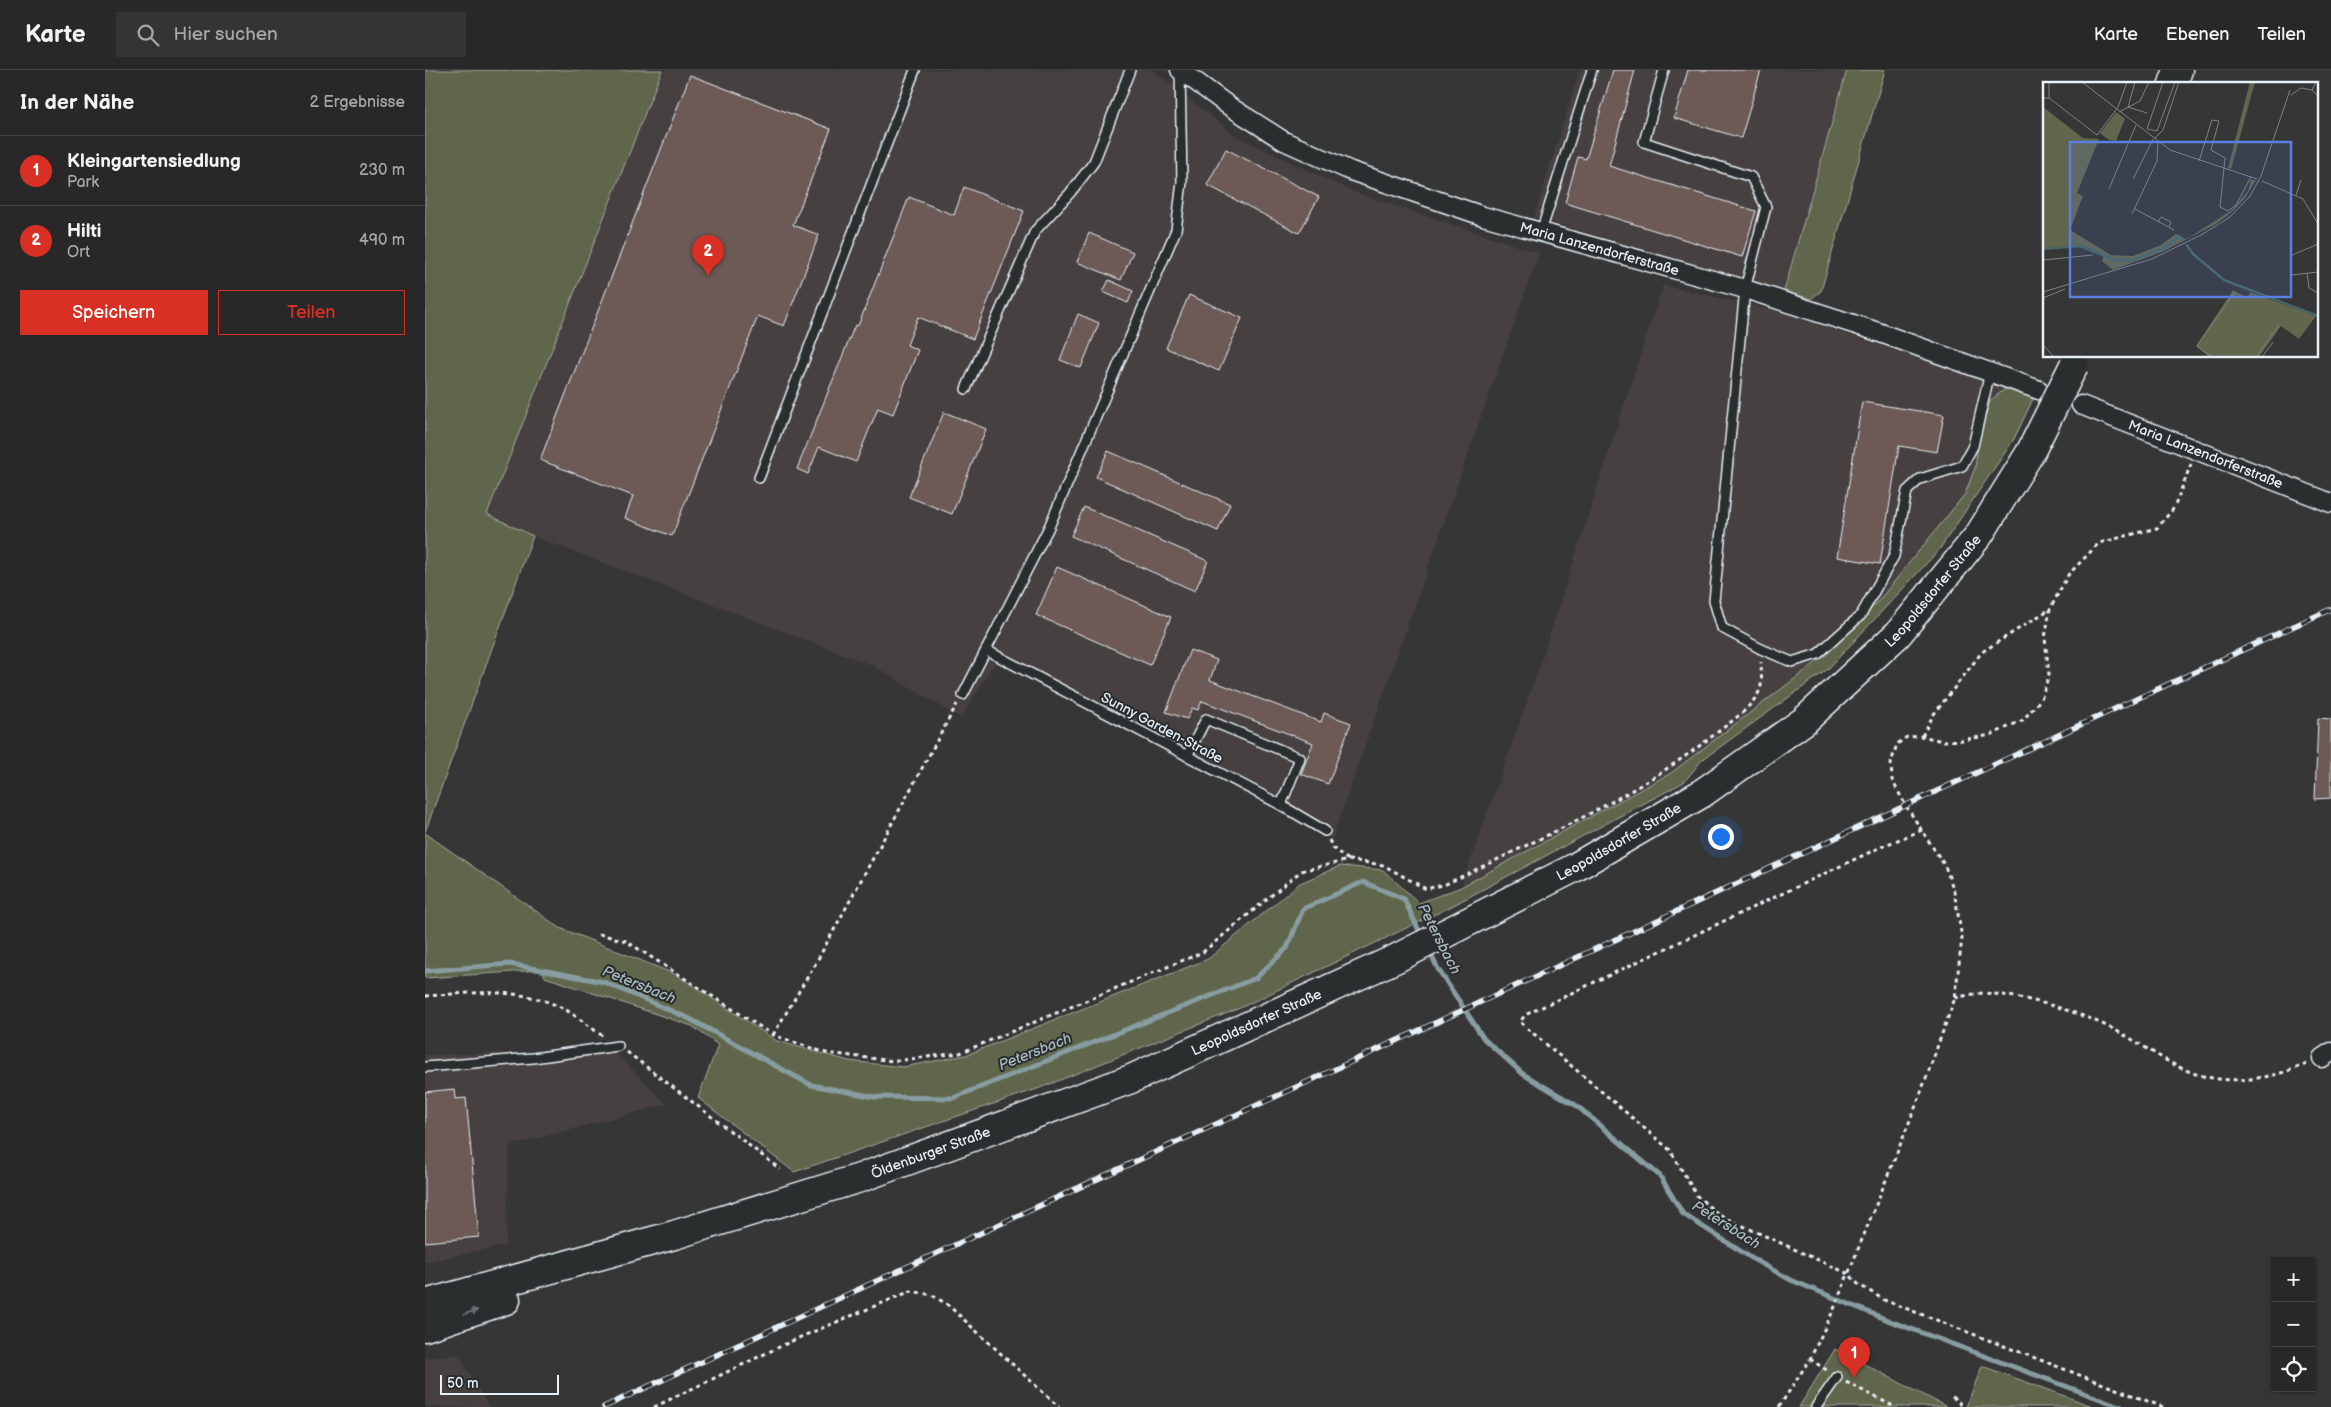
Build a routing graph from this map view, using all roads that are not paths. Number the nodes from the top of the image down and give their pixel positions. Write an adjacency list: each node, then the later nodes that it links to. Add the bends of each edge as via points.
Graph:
1 (915, 70): 15 (lane)
2 (1130, 70): 12 (lane, via 1094,162 1035,231)
3 (1180, 70): 8 (street, Maria Lanzendorferstraße, via 1284,141 1351,171 1420,196); 17 (lane, via 1182,182 1177,230 1049,527)
4 (1592, 70): 8 (lane)
5 (1664, 70): 9 (lane, via 1645,142 1751,177 1765,207)
6 (2178, 70): 7 (main road)
7 (2174, 82)
8 (1541, 232): 9 (street, Maria Lanzendorferstraße)
9 (1745, 289): 11 (street, Maria Lanzendorferstraße); 11 (lane, via 1714,601 1722,628 1791,662 1818,654 1861,615 1894,556 1907,491 1920,478 1962,466 1973,446)
10 (2075, 361): 24 (main road, Leopoldsdorfer Straße, bridge, via 2030,453 1979,534 1898,634 1805,721 1701,794 1574,868 1454,930 1131,1079)
11 (1990, 372): 13 (street, Maria Lanzendorferstraße)
12 (966, 389)
13 (2039, 390)
14 (2081, 405): 16 (street, Maria Lanzendorferstraße)
15 (759, 478)
16 (2331, 503)
17 (985, 650): 18 (lane); 19 (lane, Sunny Garden-Straße)
18 (963, 695)
19 (1187, 756): 20 (lane, Sunny Garden-Straße); 20 (lane, via 1206,719 1300,758)
20 (1281, 805): 21 (lane, Sunny Garden-Straße)
21 (1325, 832)
22 (618, 1046): 23 (lane, via 533,1058)
23 (425, 1067)
24 (999, 1128): 25 (main road, Öldenburger Straße, via 860,1178)
25 (559, 1268): 26 (main road, Öldenburger Straße); 27 (main road, one-way to 25, via 535,1290)
26 (425, 1304)
27 (425, 1327)
28 (1837, 1377): 29 (lane)
29 (1816, 1407)

